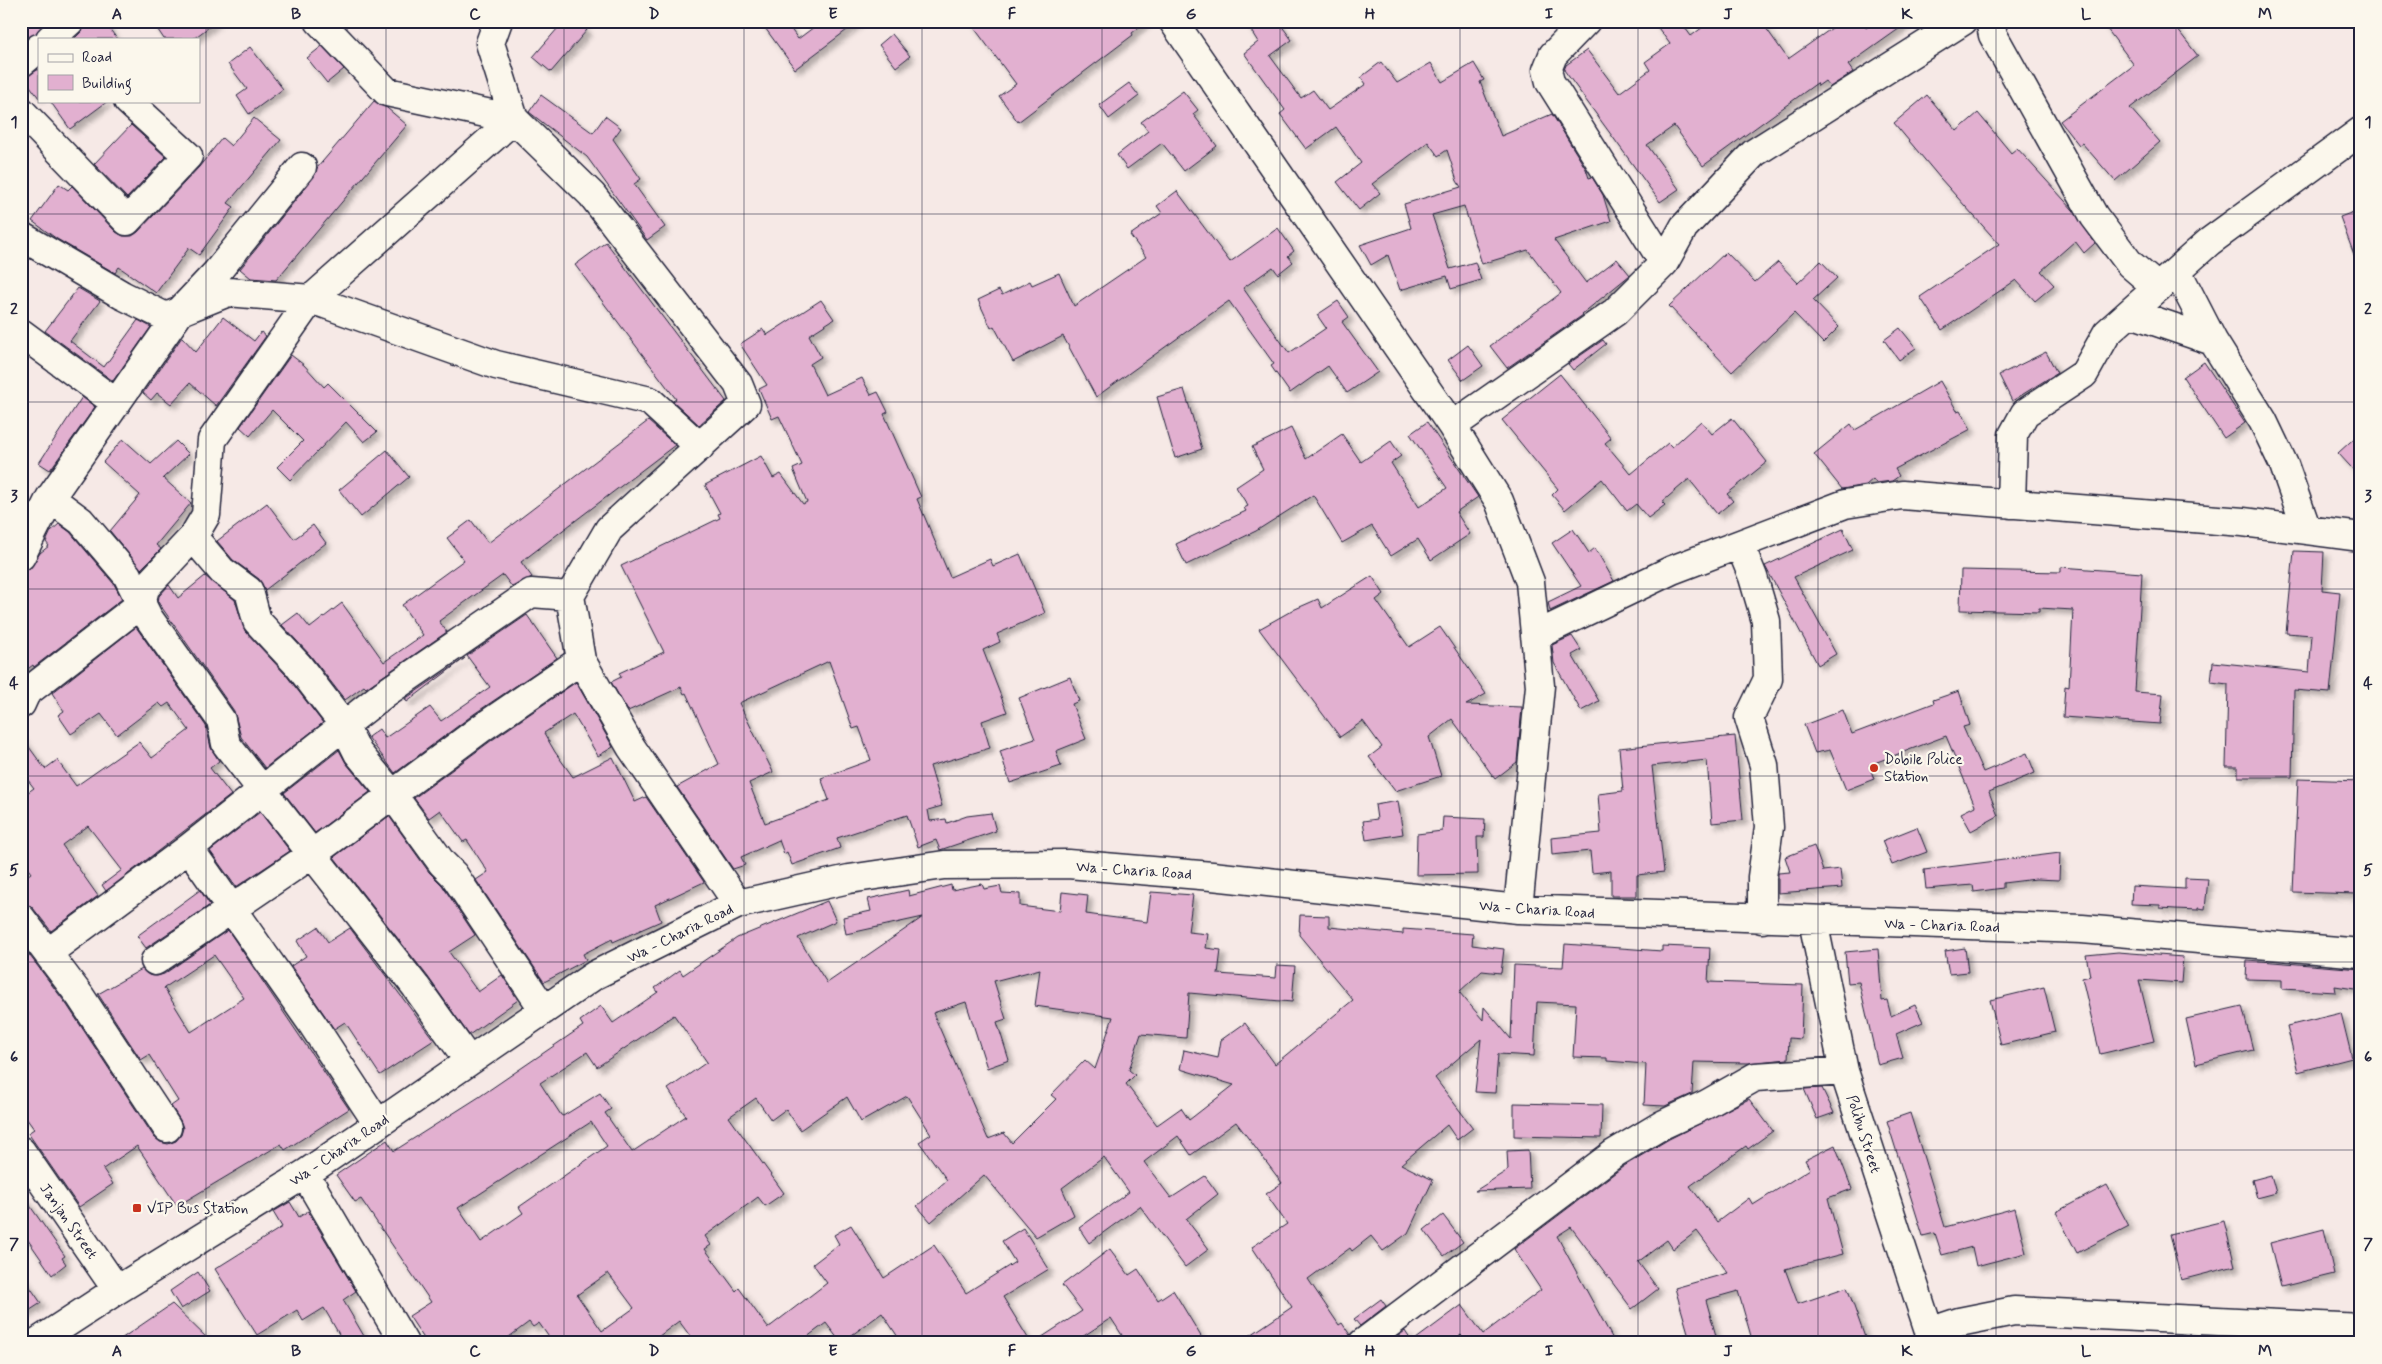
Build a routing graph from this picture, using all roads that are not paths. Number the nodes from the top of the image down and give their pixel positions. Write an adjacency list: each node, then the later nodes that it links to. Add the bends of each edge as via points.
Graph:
1 (318, 21): 11 (street, via 387,92)
2 (498, 21): 11 (street, via 490,43)
3 (1173, 21): 23 (street)
4 (1586, 21): 15 (street, via 1553,55 1547,70 1550,82)
5 (1963, 21): 15 (street, via 1754,154 1684,227)
6 (1990, 21): 16 (street, via 1993,36 2094,216 2130,264)
7 (38, 49): 8 (street)
8 (21, 63)
9 (129, 102): 10 (street, via 188,156 127,222)
10 (21, 111)
11 (514, 119): 17 (street); 24 (street, via 592,195 738,384 746,404)
12 (2361, 131): 16 (street, via 2209,242)
13 (302, 167): 18 (street, via 216,273)
14 (21, 236): 18 (street, via 166,317)
15 (1664, 262): 23 (street, via 1615,312)
16 (2168, 279): 19 (street); 21 (street)
17 (311, 300): 18 (street, via 228,292); 24 (street, via 496,366 650,401); 29 (street, via 212,440 206,515)
18 (182, 309): 22 (street)
19 (2131, 312): 21 (street); 26 (street, via 2107,334 2084,374 2025,413 2013,435)
20 (21, 333): 22 (street)
21 (2213, 341): 27 (street, via 2263,421 2284,465)
22 (116, 403): 25 (street)
23 (1452, 426): 34 (street, via 1499,501 1530,582)
24 (700, 447): 32 (street, via 609,529)
25 (50, 498): 31 (street); 33 (street, via 81,520 127,575)
26 (2011, 504): 27 (street); 30 (street, via 1902,495 1845,504)
27 (2307, 530): 28 (street)
28 (2361, 537)
29 (192, 538): 33 (street, via 145,588); 37 (street, via 222,571 248,591 257,621 298,665)
30 (1740, 545): 34 (street, via 1672,570); 46 (street, via 1766,621 1768,679 1749,718 1764,765 1769,827 1762,877)
31 (21, 556)
32 (570, 596): 35 (street); 37 (street, via 531,593)
33 (141, 604): 36 (street, via 26,693); 38 (street, via 221,720 226,744)
34 (1535, 636): 44 (street, via 1540,686)
35 (580, 660): 39 (street); 42 (street, via 631,747)
36 (21, 704)
37 (344, 725): 38 (street); 39 (street, via 358,753)
38 (261, 788): 40 (street); 41 (street)
39 (392, 794): 41 (street); 51 (street, via 454,875)
40 (189, 848): 43 (street); 48 (street)
41 (312, 855): 43 (street); 52 (street)
42 (738, 904): 44 (street, Wa - Charia Road, via 849,879 944,864 1068,864 1212,876); 51 (street, Wa - Charia Road, via 594,975)
43 (232, 909): 50 (street); 54 (street)
44 (1518, 910): 46 (street, Wa - Charia Road)
45 (21, 918): 48 (street)
46 (1762, 919): 47 (street, Wa - Charia Road)
47 (1813, 921): 49 (street, Wa - Charia Road, via 2082,930); 53 (street, Polibu Street)
48 (48, 952): 55 (street, via 125,1061)
49 (2361, 953)
50 (155, 961)
51 (544, 1010): 52 (street, Wa - Charia Road)
52 (469, 1061): 54 (street, Wa - Charia Road)
53 (1844, 1072): 60 (street, Polibu Street); 63 (street, via 1755,1077 1662,1125 1608,1158)
54 (378, 1124): 57 (street, Wa - Charia Road)
55 (167, 1128)
56 (21, 1151): 58 (street, Janjan Street)
57 (305, 1174): 58 (street, Wa - Charia Road); 62 (street)
58 (117, 1290): 61 (street, Wa - Charia Road)
59 (2361, 1328): 60 (street, via 2014,1311 1959,1322)
60 (1931, 1337)
61 (36, 1343)
62 (404, 1343)
63 (1363, 1343)

